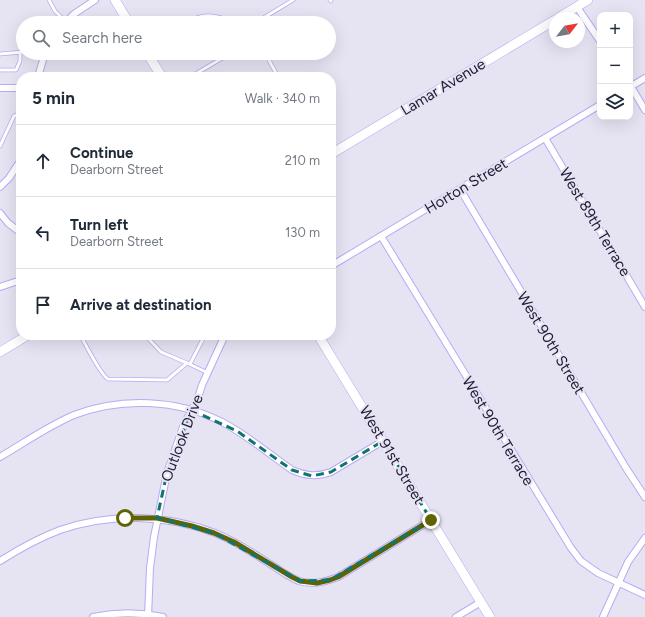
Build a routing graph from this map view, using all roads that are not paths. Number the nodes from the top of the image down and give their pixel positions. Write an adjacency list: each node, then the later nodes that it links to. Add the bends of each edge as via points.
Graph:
1 (49, 0): 8 (lane)
2 (95, 0): 9 (street)
3 (115, 0): 10 (street)
4 (293, 0): 13 (lane)
5 (588, 0): 6 (street)
6 (577, 7): 7 (street); 15 (street)
7 (568, 12)
8 (60, 16)
9 (72, 16)
10 (125, 16)
11 (200, 16): 12 (lane)
12 (214, 16)
13 (267, 16)
14 (549, 24): 38 (street, Lamar Avenue)
15 (597, 37)
16 (16, 53): 17 (lane)
17 (0, 54)
18 (20, 60): 23 (lane, via 16,70)
19 (44, 60): 24 (street)
20 (151, 60): 25 (street)
21 (219, 60): 26 (lane)
22 (269, 60): 27 (lane)
23 (0, 70)
24 (40, 72)
25 (159, 72)
26 (199, 72)
27 (275, 72)
28 (645, 78): 29 (street)
29 (633, 84)
30 (0, 88): 31 (street)
31 (16, 88)
32 (633, 91): 34 (street)
33 (597, 107): 36 (street, Horton Street)
34 (645, 110)
35 (16, 115): 37 (lane)
36 (545, 138): 41 (street, Horton Street); 48 (street, West 89th Terrace)
37 (0, 146)
38 (336, 150)
39 (16, 168): 40 (street)
40 (0, 187)
41 (460, 189): 44 (street, Horton Street); 62 (street, West 90th Street)
42 (0, 213): 43 (street)
43 (16, 229)
44 (381, 236): 45 (street, Horton Street); 67 (street, West 90th Terrace, via 570,548 589,567)
45 (336, 263)
46 (16, 282): 47 (street)
47 (0, 287)
48 (645, 307)
49 (20, 340): 55 (street)
50 (83, 340): 56 (lane, via 108,379 167,380)
51 (150, 340): 56 (lane, via 161,352)
52 (202, 340): 57 (lane)
53 (223, 340): 58 (street, Outlook Drive)
54 (321, 340): 60 (street, West 91st Street)
55 (0, 352)
56 (187, 362): 57 (lane)
57 (190, 364): 58 (lane)
58 (208, 373): 59 (street, Outlook Drive)
59 (191, 410): 60 (street, via 222,422 292,470 307,475 331,472); 61 (street, via 152,403 112,405 90,410 57,423); 63 (street, Outlook Drive, via 167,474)
60 (383, 441): 64 (street, West 91st Street)
61 (0, 457)
62 (645, 497)
63 (157, 518): 64 (street, via 214,533 300,581 317,583 338,577); 66 (street, via 125,518 78,524 38,539); 70 (street, Outlook Drive, via 150,568)
64 (431, 520): 69 (street, West 91st Street)
65 (645, 538): 67 (street, via 628,562)
66 (0, 561)
67 (618, 583): 68 (street, West 90th Terrace); 75 (street)
68 (645, 595)
69 (481, 602): 73 (street); 74 (street, West 91st Street)
70 (148, 616): 71 (street, via 120,613); 72 (street)
71 (93, 617)
72 (163, 617)
73 (456, 617)
74 (490, 617)
75 (603, 617)

